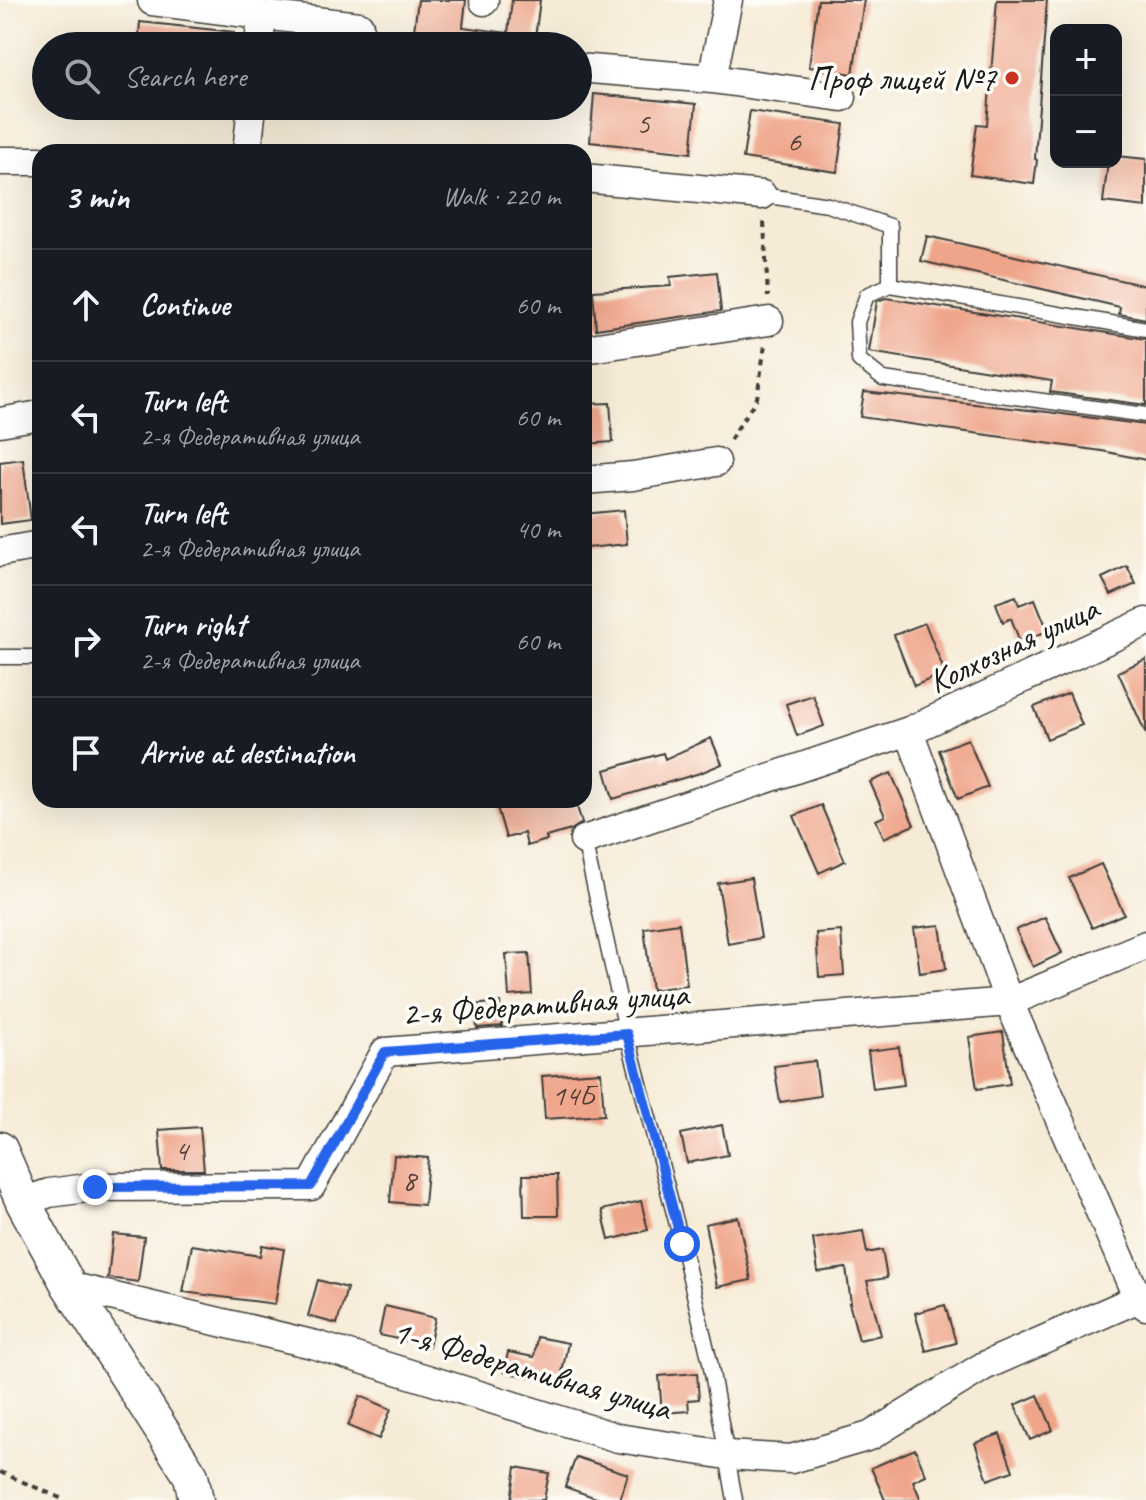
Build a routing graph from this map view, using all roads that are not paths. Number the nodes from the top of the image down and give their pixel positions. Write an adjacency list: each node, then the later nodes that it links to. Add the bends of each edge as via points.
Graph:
1 (728, 0): 7 (street)
2 (152, 1): 3 (street)
3 (262, 15): 4 (street); 5 (street)
4 (359, 26)
5 (260, 32)
6 (592, 69): 7 (street)
7 (712, 79): 8 (street)
8 (842, 97)
9 (250, 120): 10 (street)
10 (248, 144)
11 (0, 161): 12 (street)
12 (32, 161)
13 (592, 179): 14 (street)
14 (762, 195): 15 (lane, via 828,205 890,226)
15 (890, 285): 17 (lane); 19 (lane, via 867,295 857,322 859,360 883,379)
16 (769, 321): 18 (street)
17 (1146, 329)
18 (592, 348)
19 (1146, 415)
20 (32, 416): 21 (street)
21 (0, 422)
22 (716, 462): 23 (street)
23 (592, 479)
24 (32, 546): 25 (street)
25 (0, 552)
26 (1146, 622): 29 (street, Колхозная улица)
27 (0, 657): 28 (lane)
28 (32, 657)
29 (909, 731): 30 (street); 32 (street)
30 (584, 840): 33 (lane)
31 (1146, 945): 32 (street, 2-я Федеративная улица)
32 (1009, 1002): 33 (street, 2-я Федеративная улица); 37 (street)
33 (627, 1034): 35 (street, 2-я Федеративная улица, via 385,1052 311,1186 95,1187); 38 (lane, via 682,1244)
34 (0, 1149): 35 (street)
35 (17, 1203): 36 (street)
36 (69, 1286): 38 (street, 1-я Федеративная улица, via 316,1345 618,1438); 39 (street, via 191,1476)
37 (1143, 1300): 38 (street, 1-я Федеративная улица, via 984,1366 870,1436 791,1459)
38 (727, 1455): 40 (lane)
39 (196, 1500)
40 (735, 1500)

